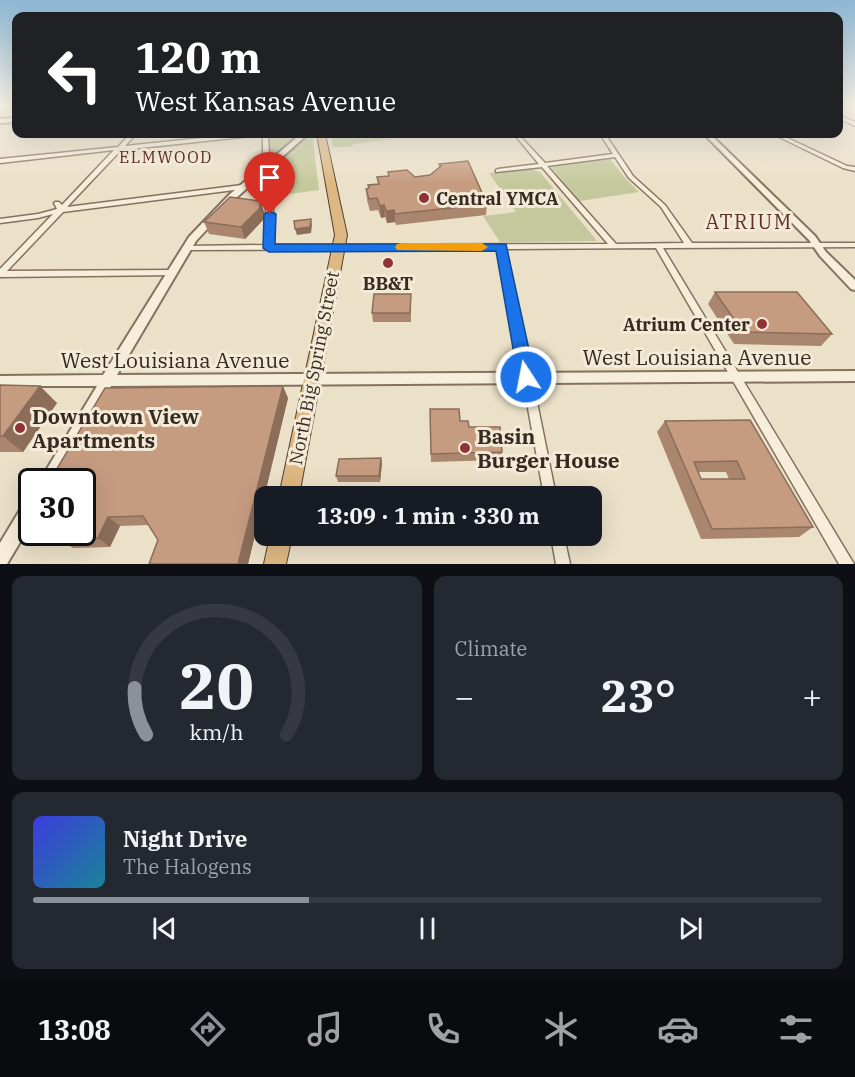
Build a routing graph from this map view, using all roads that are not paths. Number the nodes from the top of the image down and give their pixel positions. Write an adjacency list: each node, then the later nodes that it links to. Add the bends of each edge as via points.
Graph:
1 (129, 138): 10 (street)
2 (214, 138): 10 (street)
3 (265, 138): 12 (street)
4 (299, 138): 12 (street)
5 (322, 138): 28 (highway, North Big Spring Street, via 341,235)
6 (519, 138): 14 (street)
7 (605, 138): 11 (street)
8 (711, 138): 20 (street)
9 (784, 138): 15 (street)
10 (119, 148): 13 (street); 18 (street)
11 (616, 155): 14 (street); 24 (street, via 631,177 663,206)
12 (267, 159): 17 (street); 27 (street)
13 (0, 160)
14 (543, 165): 16 (street); 22 (street)
15 (855, 169)
16 (498, 171)
17 (242, 187): 18 (street); 26 (street)
18 (59, 206): 19 (street, via 38,216); 30 (street)
19 (0, 220)
20 (817, 245): 21 (street); 24 (street); 31 (street)
21 (855, 245)
22 (614, 246): 23 (street); 25 (street)
23 (658, 246): 24 (street); 32 (street)
24 (690, 246)
25 (502, 247): 28 (street); 34 (street)
26 (186, 248): 27 (street); 29 (street)
27 (269, 248): 28 (street)
28 (338, 248): 35 (highway, North Big Spring Street)
29 (171, 273): 30 (street); 36 (street)
30 (0, 274)
31 (855, 286)
32 (736, 376): 33 (street, West Louisiana Avenue); 34 (street, West Louisiana Avenue); 47 (street)
33 (855, 376)
34 (526, 377): 35 (street, West Louisiana Avenue); 40 (street)
35 (312, 379): 36 (street, West Louisiana Avenue); 39 (highway, North Big Spring Street)
36 (107, 380): 37 (street, West Louisiana Avenue); 38 (street)
37 (0, 381)
38 (54, 468)
39 (291, 486)
40 (548, 486)
41 (18, 529): 44 (street)
42 (279, 546): 45 (highway)
43 (560, 546): 46 (street)
44 (0, 559)
45 (275, 564)
46 (563, 564)
47 (847, 564)

